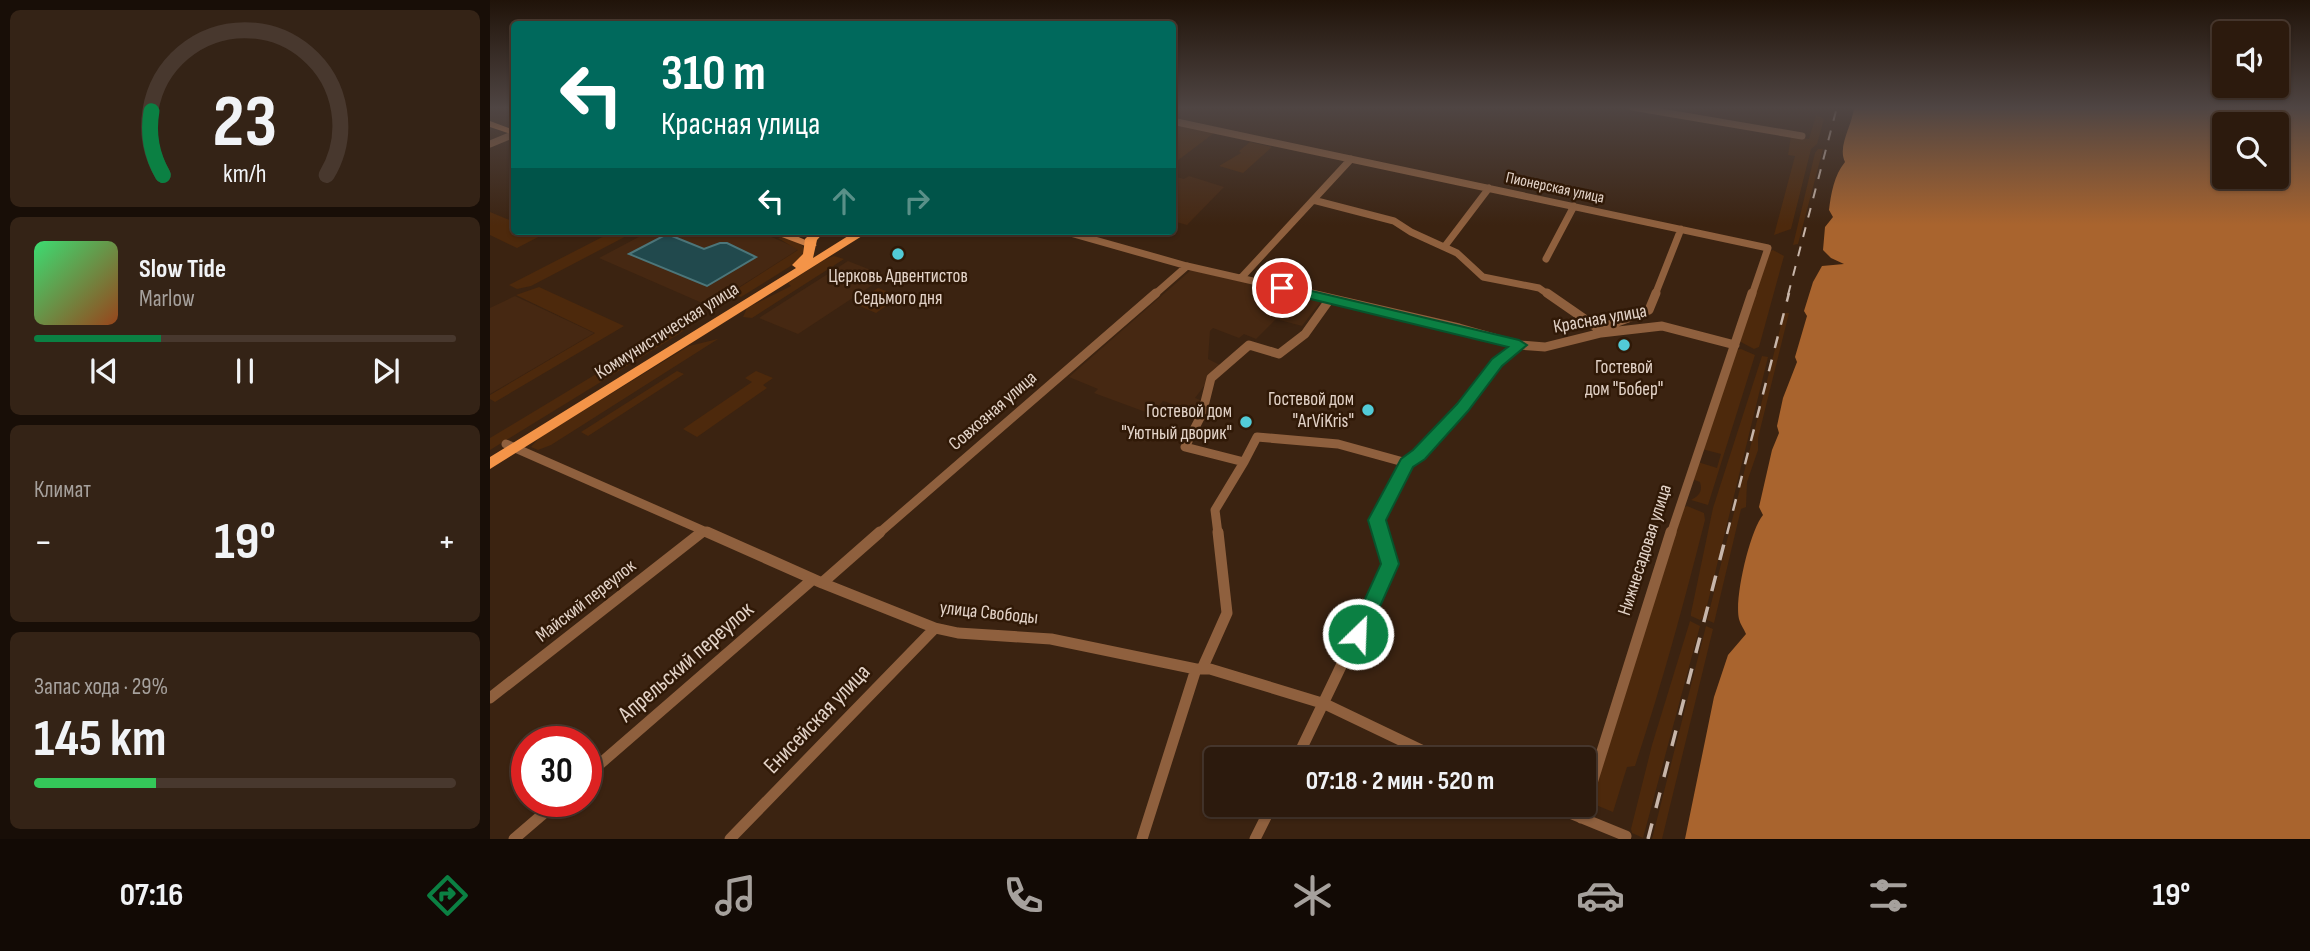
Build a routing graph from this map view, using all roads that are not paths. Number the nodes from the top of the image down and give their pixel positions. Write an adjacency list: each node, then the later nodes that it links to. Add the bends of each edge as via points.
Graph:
1 (1290, 146): 2 (street, Пионерская улица)
2 (1351, 159): 3 (street, Пионерская улица); 4 (street)
3 (1489, 188): 5 (street, Пионерская улица); 11 (street)
4 (1313, 200): 11 (street, via 1394,221); 15 (street)
5 (1574, 206): 6 (street, Пионерская улица); 13 (street)
6 (1681, 229): 12 (street, Пионерская улица); 17 (street, via 1649,310)
7 (792, 235): 10 (street)
8 (1077, 235): 14 (street, Красная улица)
9 (849, 237): 10 (main road, via 825,248); 20 (main road, Коммунистическая улица)
10 (811, 238): 20 (main road, Коммунистическая улица, via 809,256 802,262)
11 (1445, 246): 17 (street, via 1483,277 1539,288)
12 (1768, 248): 19 (street, Нижнесадовая улица)
13 (1546, 259)
14 (1187, 266): 15 (street, Красная улица); 26 (street, Совхозная улица)
15 (1241, 278): 16 (street, Красная улица)
16 (1330, 299): 18 (street, Красная улица); 22 (street, via 1305,334 1279,354 1250,345 1211,378 1202,414 1185,447)
17 (1600, 331): 18 (street, Красная улица, via 1547,346); 19 (street, Красная улица, via 1662,326)
18 (1519, 345): 23 (street, via 1497,363 1419,455)
19 (1735, 345): 36 (street, Нижнесадовая улица)
20 (511, 446): 21 (main road, Коммунистическая улица); 24 (main road, Коммунистическая улица); 25 (street, улица Свободы)
21 (490, 454)
22 (1244, 462): 23 (street, via 1257,437 1338,444); 28 (street, via 1215,510 1227,613)
23 (1407, 463): 30 (street, via 1377,520 1390,564)
24 (490, 464)
25 (704, 531): 26 (street, улица Свободы); 29 (street, Майский переулок)
26 (818, 581): 27 (street, улица Свободы); 33 (street, Апрельский переулок)
27 (935, 628): 28 (street, улица Свободы, via 1051,639); 38 (street, Енисейская улица)
28 (1199, 669): 30 (street, улица Свободы); 39 (street)
29 (490, 698)
30 (1325, 704): 31 (street); 32 (street, улица Свободы)
31 (1303, 747)
32 (1413, 747)
33 (602, 763)
34 (540, 817): 37 (street)
35 (1266, 817): 40 (street)
36 (1581, 818): 41 (street)
37 (514, 839)
38 (730, 839)
39 (1142, 839)
40 (1255, 839)
41 (1625, 839)

